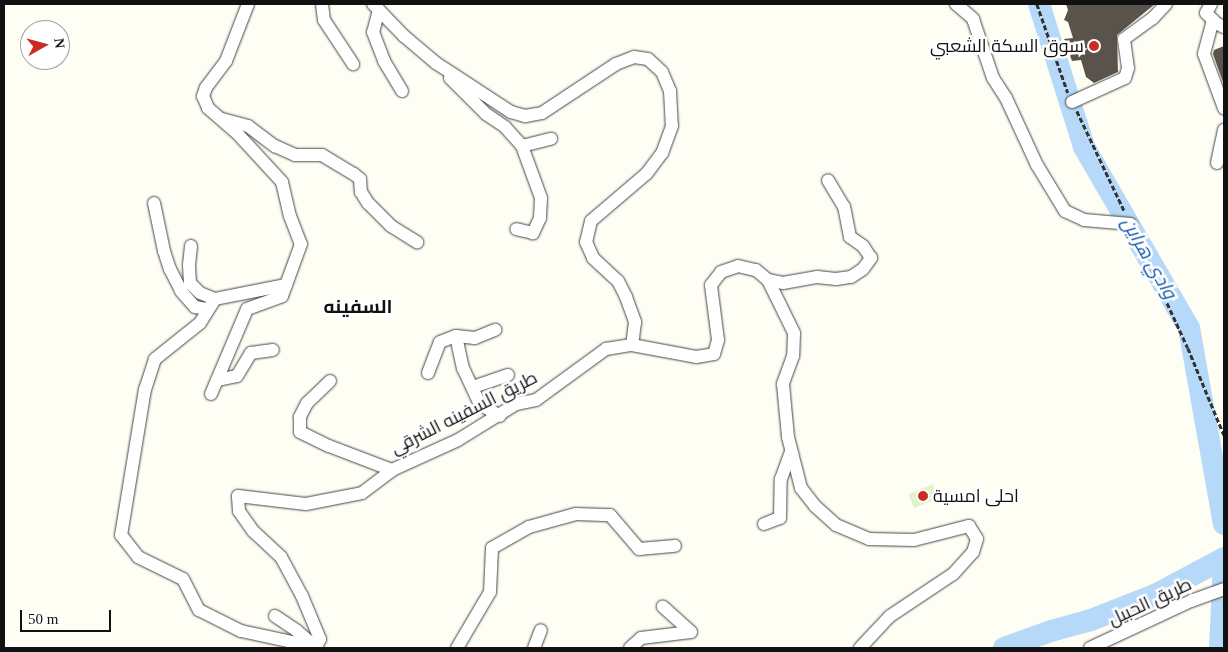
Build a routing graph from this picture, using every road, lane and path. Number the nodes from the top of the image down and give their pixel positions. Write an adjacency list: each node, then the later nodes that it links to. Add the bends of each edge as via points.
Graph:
1 (248, 4): 13 (street, via 226,61 202,96)
2 (322, 4): 9 (street, via 324,20)
3 (956, 4): 20 (street, via 974,19 993,78 1006,98 1037,165 1065,211 1084,220)
4 (1166, 4): 11 (street, via 1124,39 1128,68 1125,78)
5 (1211, 4): 7 (street, via 1206,13)
6 (376, 7): 8 (street); 10 (street, via 373,32 384,61)
7 (1219, 24): 12 (street, via 1204,54)
8 (436, 63): 16 (street); 29 (street, via 511,112 525,116 542,113 616,64 634,57 648,60 662,72 670,91 672,126 662,153 646,174 591,221 586,242 593,258 618,281 626,297 635,322)
9 (353, 64)
10 (402, 91)
11 (1072, 102)
12 (1224, 108)
13 (217, 118): 22 (street, via 248,126 275,146 295,155 322,155 354,174 360,179 361,192 368,203 391,226); 25 (street, via 236,132 282,182 301,244)
14 (1224, 130): 17 (street)
15 (551, 140): 16 (street)
16 (522, 146): 21 (street, via 541,198 540,218 533,233)
17 (1217, 163)
18 (828, 180): 24 (street, via 844,208 850,237 863,246 871,258 851,277 817,277 783,283)
19 (154, 203): 26 (street, via 164,251 181,291 195,306)
20 (1131, 224)
21 (516, 229)
22 (417, 242)
23 (191, 246): 26 (street, via 190,283)
24 (768, 280): 29 (street, طريق السفينه الشرقي, via 756,270 738,266 721,272 711,285 718,340 714,354 696,357); 38 (street, via 794,333 794,356 784,384)
25 (286, 285): 26 (street); 33 (street, via 282,296 247,309)
26 (211, 304): 46 (street, via 200,323 155,359 145,389 121,535 138,556 182,578 199,610 241,631)
27 (495, 330): 28 (street, via 475,338)
28 (456, 336): 31 (street, via 440,342); 35 (street, via 463,368)
29 (632, 345): 37 (street, طريق السفينه الشرقي, via 606,349 536,400 516,404)
30 (274, 350): 33 (street, via 251,353 237,376)
31 (428, 373)
32 (508, 375): 35 (street)
33 (217, 380): 36 (street)
34 (330, 381): 39 (street, via 307,402 300,417 300,432)
35 (473, 388): 37 (street, via 480,404)
36 (211, 394)
37 (500, 416): 39 (street, طريق السفينه الشرقي, via 440,449)
38 (791, 452): 40 (street, via 781,479 780,518); 50 (street, via 801,488 815,506 852,533 869,539 914,540 969,526 977,539 973,552 953,574 890,616)
39 (392, 470): 46 (street, طريق السفينه الشرقي, via 362,494 306,504 238,496 239,511 253,531 281,558 302,596 320,639)
40 (764, 524)
41 (674, 546): 47 (street, via 639,549 610,515 576,514 529,527 492,548 490,592)
42 (1224, 589): 51 (street, طريق الحبيل)
43 (663, 607): 49 (street, via 691,632 641,638)
44 (275, 616): 46 (street)
45 (541, 630): 48 (street)
46 (316, 647)
47 (457, 648)
48 (534, 648)
49 (630, 648)
50 (860, 648)
51 (1090, 648)

